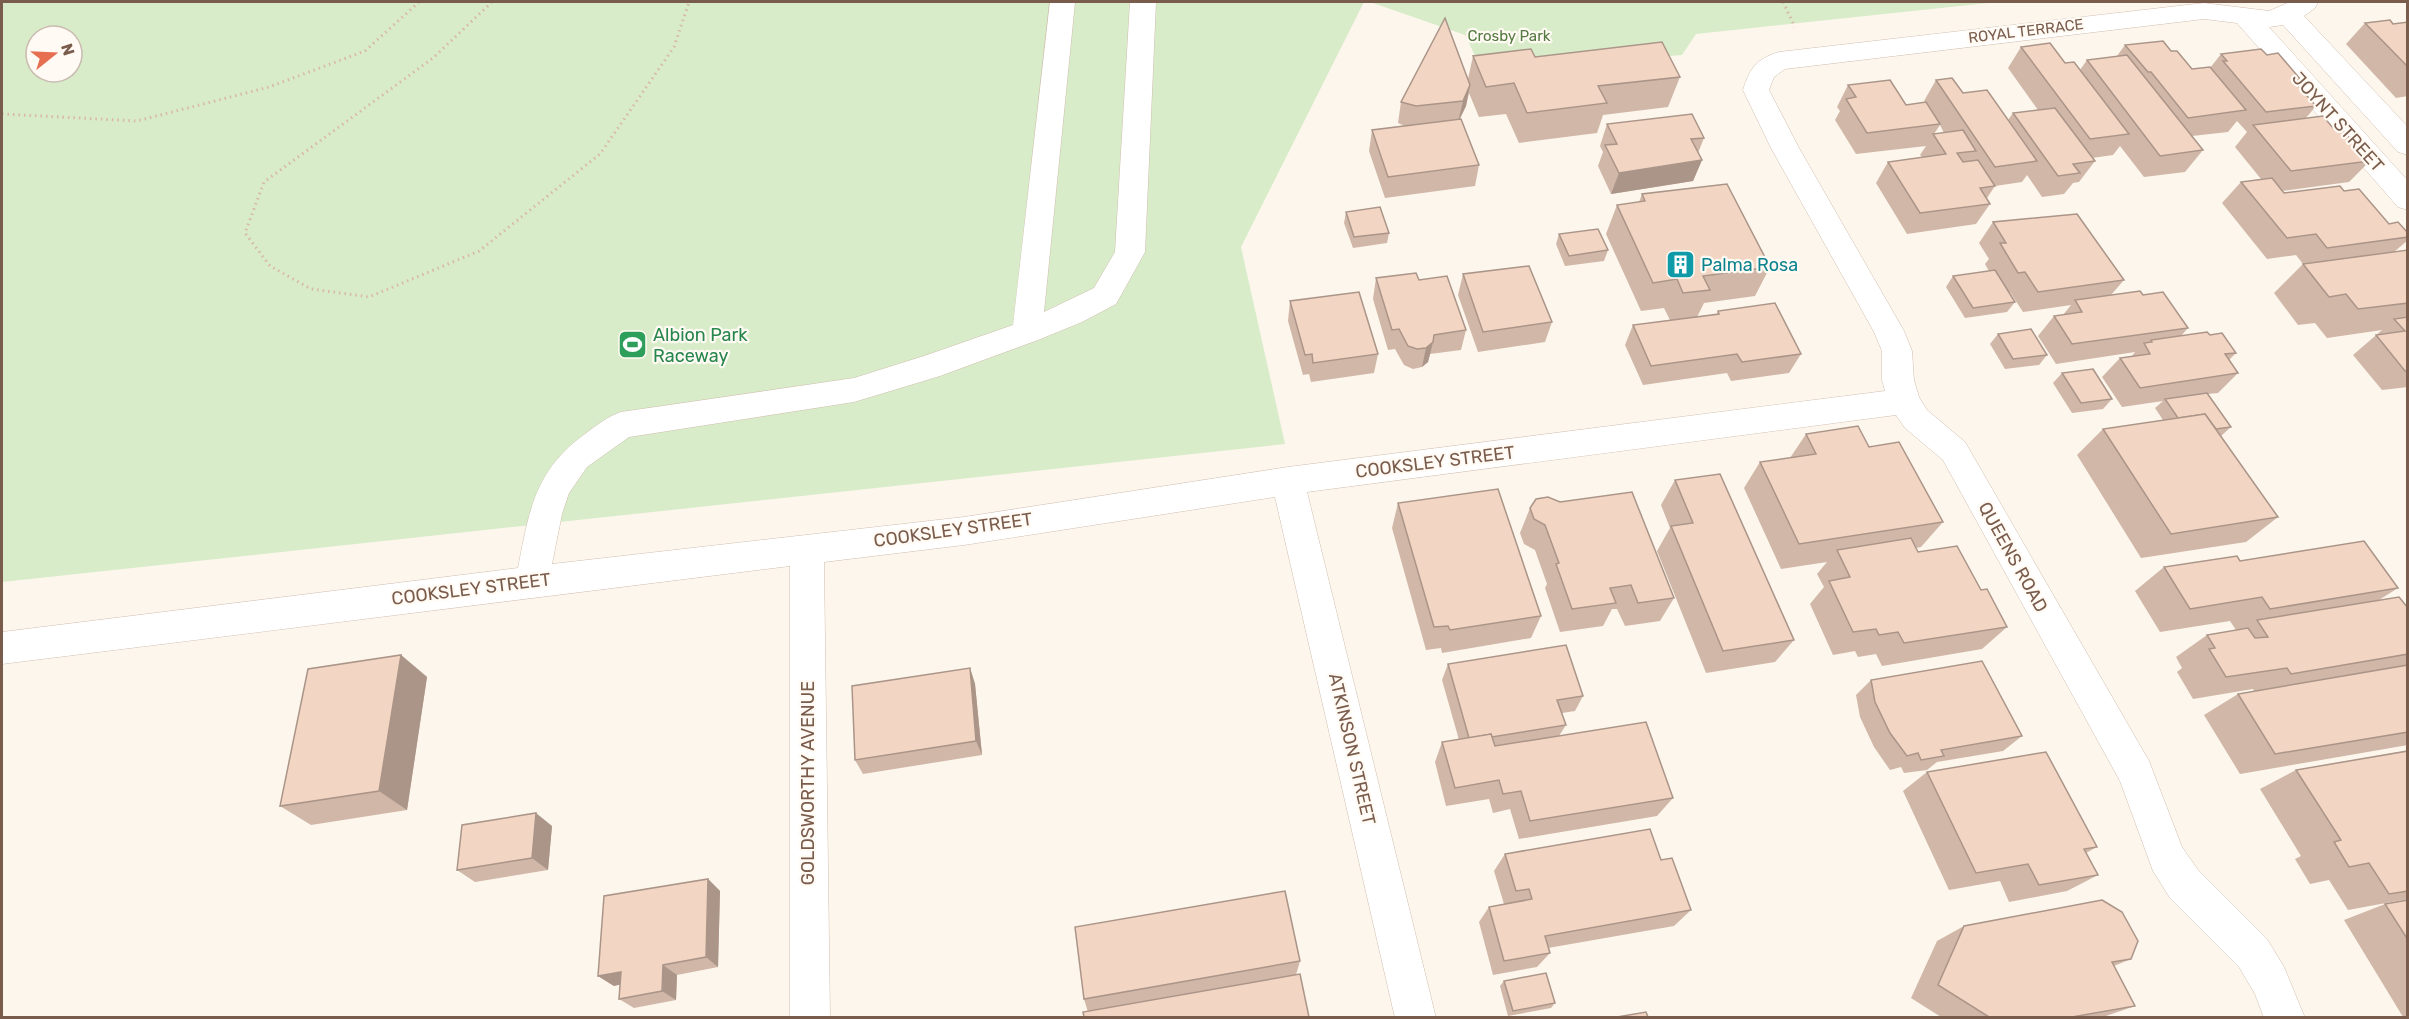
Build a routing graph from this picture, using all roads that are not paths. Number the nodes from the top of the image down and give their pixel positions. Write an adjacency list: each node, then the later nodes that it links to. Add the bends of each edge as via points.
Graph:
1 (1062, 2): 8 (street)
2 (1143, 2): 8 (street, via 1130,252 1105,296)
3 (2298, 8): 4 (street, ROYAL TERRACE, via 2274,19); 6 (street, JOYNT STREET)
4 (2246, 17): 5 (street, ROYAL TERRACE, via 2215,11 2177,13 1779,61 1762,72); 7 (street, JOYNT STREET)
5 (1756, 90): 9 (street, QUEENS ROAD, via 1889,331 1897,351 1898,380)
6 (2408, 145)
7 (2408, 200)
8 (1027, 332): 12 (street, via 854,390 621,425 576,458 555,487 545,514)
9 (1904, 401): 10 (street, COOKSLEY STREET); 16 (street, QUEENS ROAD, via 1916,419 1954,451 2136,773 2162,849 2175,871 2195,896 2243,941 2261,966)
10 (1287, 481): 11 (street, COOKSLEY STREET, via 964,531); 15 (street, ATKINSON STREET)
11 (807, 549): 12 (street, COOKSLEY STREET); 14 (street, GOLDSWORTHY AVENUE)
12 (532, 581): 13 (street, COOKSLEY STREET)
13 (2, 648)
14 (810, 1017)
15 (1416, 1017)
16 (2286, 1017)

